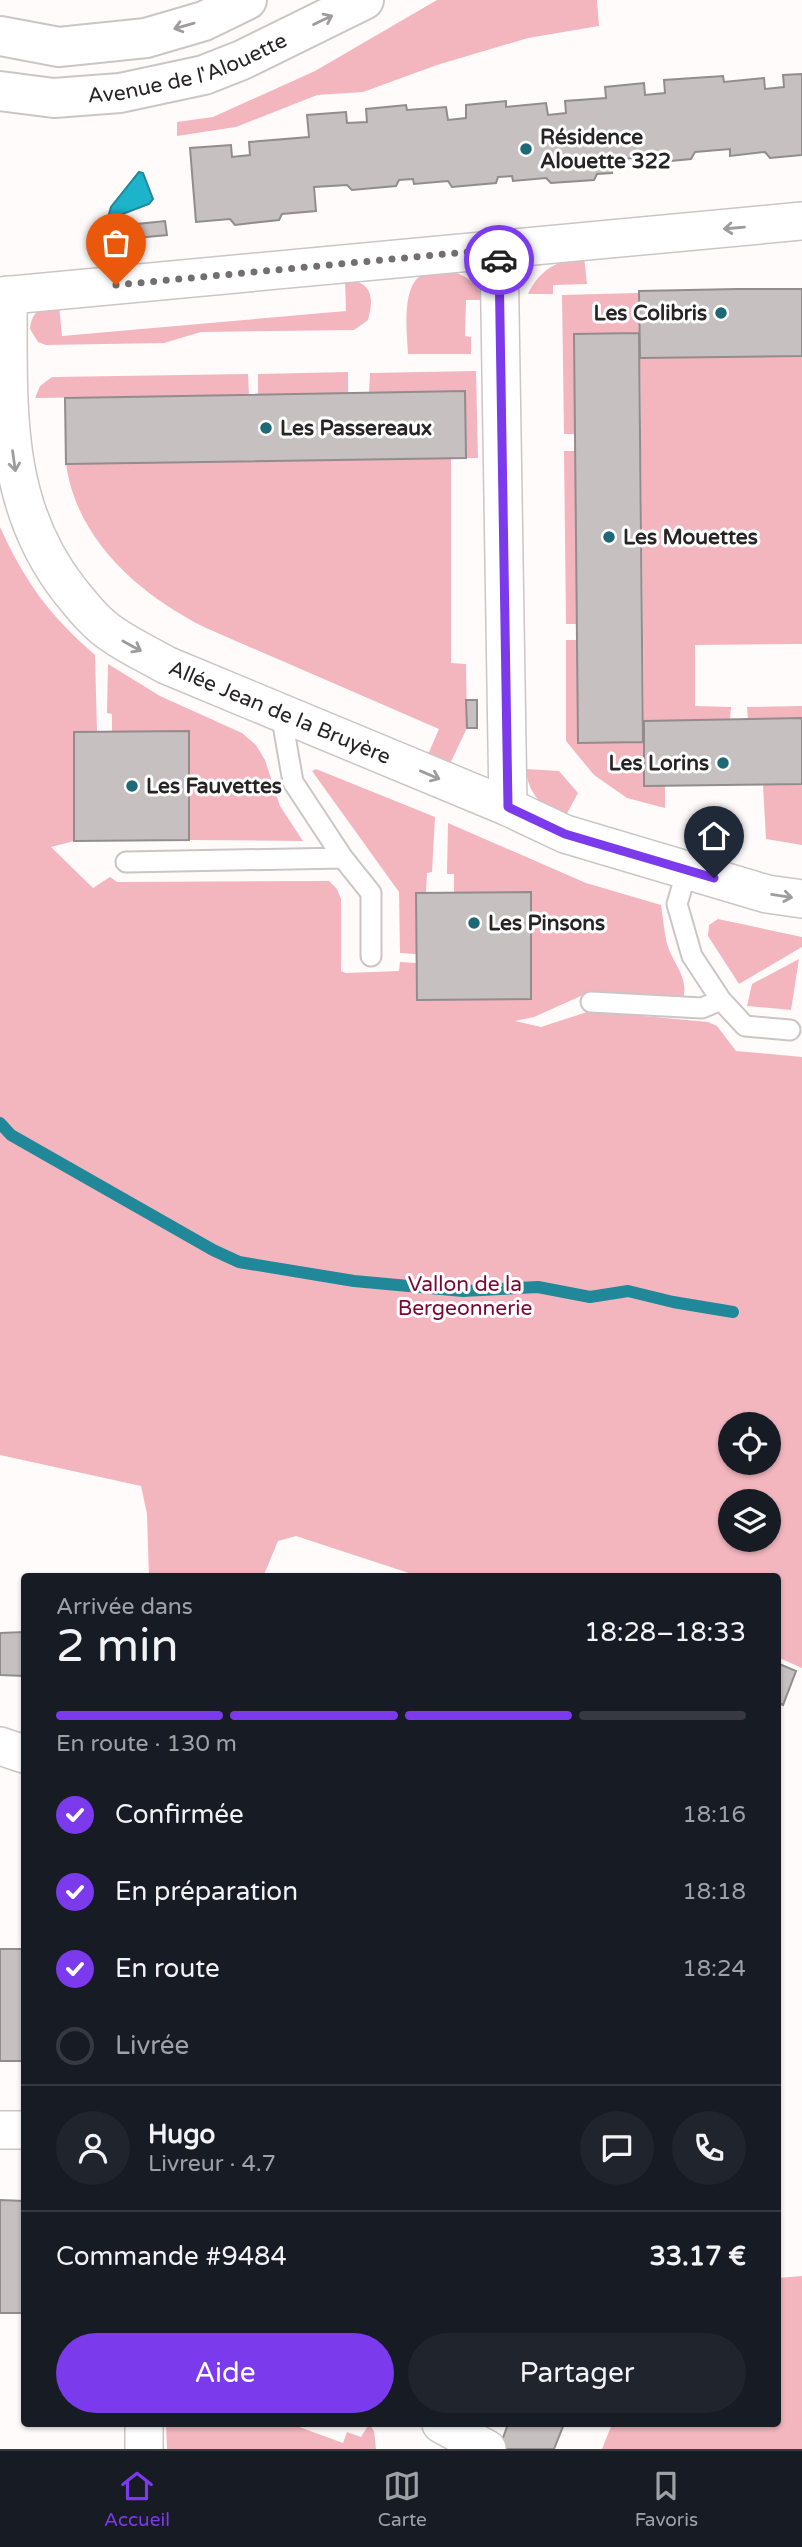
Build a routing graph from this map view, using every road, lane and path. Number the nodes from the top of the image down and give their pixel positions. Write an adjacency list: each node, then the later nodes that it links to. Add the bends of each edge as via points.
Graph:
1 (247, 0): 3 (main road, Avenue de l'Alouette, one-way to 3, via 204,21 146,38 59,47)
2 (364, 0): 4 (main road, Avenue de l'Alouette, one-way to 2, via 54,98 120,93 204,75)
3 (0, 36)
4 (0, 91)
5 (802, 221): 6 (street, one-way to 6)
6 (499, 249): 7 (street); 10 (street)
7 (4, 295): 8 (street, Allée Jean de la Bruyère)
8 (5, 417): 9 (street, Allée Jean de la Bruyère, one-way to 9, via 25,512 51,568 86,611 113,636 166,665)
9 (281, 713): 10 (street, Allée Jean de la Bruyère, one-way to 10); 11 (lane, via 293,782)
10 (508, 807): 13 (street, Allée Jean de la Bruyère, via 565,834)
11 (343, 858): 12 (lane); 15 (lane, via 371,893)
12 (127, 862)
13 (687, 870): 14 (street, Allée Jean de la Bruyère, one-way to 14, via 767,894); 16 (lane, via 677,904 692,956)
14 (802, 899)
15 (371, 956)
16 (721, 1000): 17 (lane, via 702,1008); 18 (lane, via 745,1026)
17 (591, 1002)
18 (790, 1030)
19 (0, 1746): 20 (street)
20 (21, 1754)
21 (0, 2130): 22 (street)
22 (21, 2130)
23 (144, 2427): 26 (street)
24 (432, 2427): 27 (street)
25 (447, 2427): 28 (street)
26 (144, 2449)
27 (423, 2449)
28 (487, 2449)

